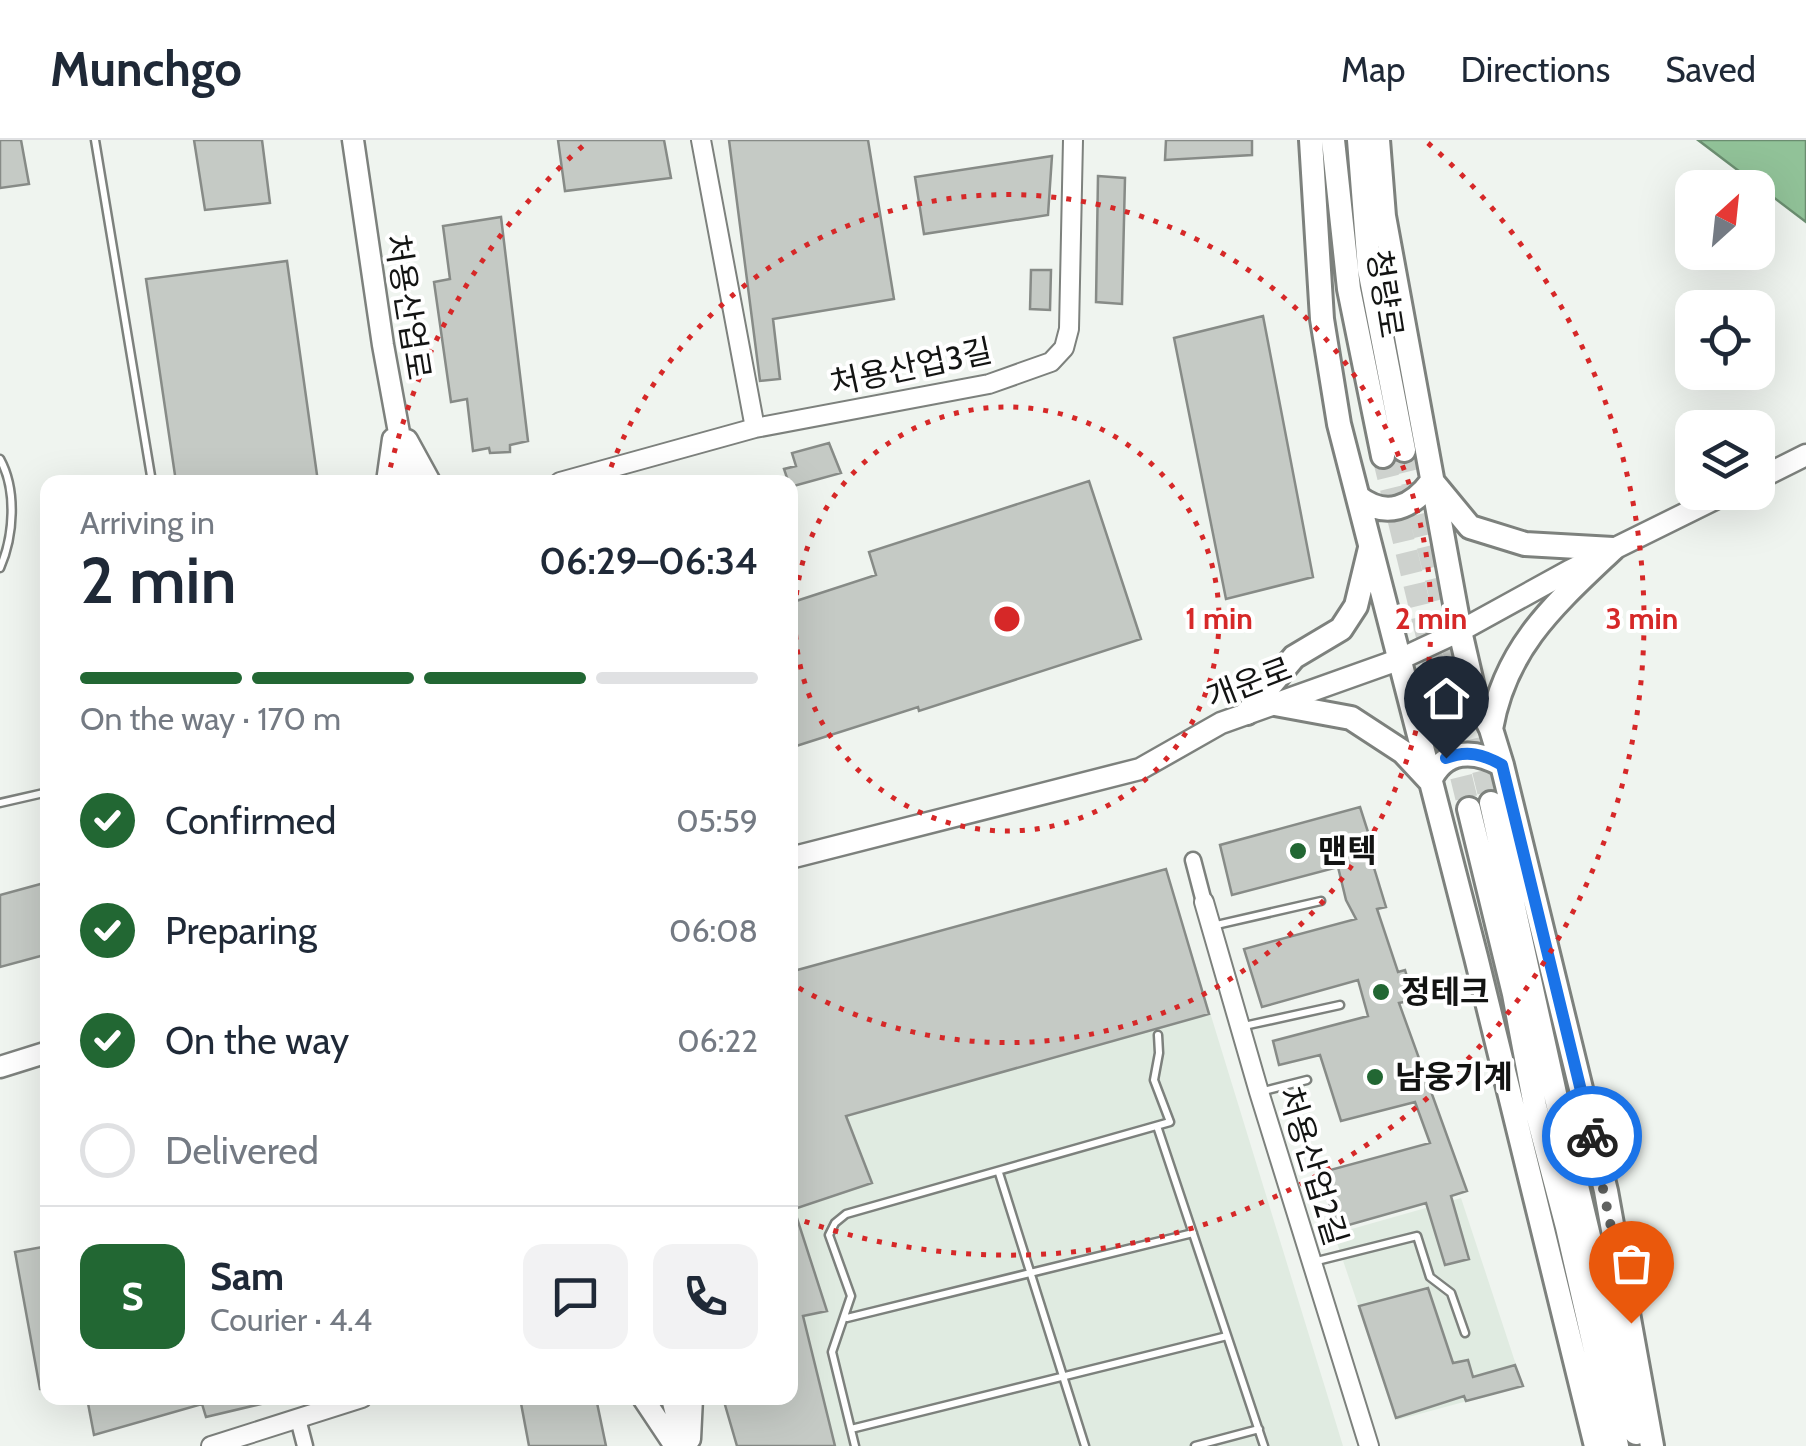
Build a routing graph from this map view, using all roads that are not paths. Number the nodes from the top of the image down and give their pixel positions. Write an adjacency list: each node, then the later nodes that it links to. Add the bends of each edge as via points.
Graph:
1 (95, 140): 14 (lane)
2 (353, 140): 9 (main road, 처용산업로)
3 (701, 140): 10 (street)
4 (1073, 140): 10 (street, 처용산업3길, via 1069,329 1051,362 990,384)
5 (1311, 140): 20 (highway, via 1322,319)
6 (1333, 140): 7 (highway, 청량로, via 1349,289 1394,453)
7 (1359, 140)
8 (1378, 140): 19 (highway, via 1384,216)
9 (396, 419): 15 (main road); 16 (main road, 처용산업로); 17 (main road)
10 (755, 428): 18 (street, 처용산업3길)
11 (1806, 455): 13 (main road)
12 (0, 459): 24 (lane, via 8,475 10,526)
13 (1775, 470)
14 (151, 475)
15 (388, 475)
16 (407, 475)
17 (426, 475)
18 (585, 475)
19 (1432, 482): 20 (highway, via 1398,509 1368,505); 23 (highway, via 1470,527 1525,544); 25 (highway)
20 (1358, 496): 22 (highway)
21 (1691, 510): 23 (main road, 개운로)
22 (1370, 545): 26 (highway); 28 (highway, via 1356,606 1341,629 1294,657)
23 (1613, 548): 25 (main road, 개운로); 29 (highway, via 1550,610 1514,658)
24 (0, 568)
25 (1460, 631): 26 (main road, 개운로); 29 (highway, via 1475,696)
26 (1398, 660): 27 (main road, 개운로); 31 (highway)
27 (1275, 704): 28 (main road, 개운로); 31 (highway, via 1351,718 1403,752)
28 (1248, 714): 34 (main road, 개운로, via 1140,769)
29 (1492, 729): 30 (highway)
30 (1502, 765): 31 (highway, via 1459,754 1446,758); 74 (highway, via 1606,1192)
31 (1430, 781): 71 (highway)
32 (40, 794): 33 (lane)
33 (0, 803)
34 (798, 856)
35 (1193, 860): 37 (street)
36 (1321, 901): 38 (lane)
37 (1204, 902): 38 (street, 처용산업2길)
38 (1211, 926): 40 (street, 처용산업2길)
39 (1340, 1004): 40 (lane)
40 (1240, 1027): 45 (street, 처용산업2길)
41 (1158, 1035): 46 (lane, via 1154,1080 1170,1122)
42 (40, 1054): 43 (main road)
43 (0, 1066)
44 (1307, 1080): 45 (lane)
45 (1259, 1092): 49 (street, 처용산업2길)
46 (1157, 1126): 47 (lane); 48 (lane)
47 (1000, 1172): 50 (lane); 51 (lane, via 846,1214 835,1224 829,1235 852,1296)
48 (1193, 1234): 50 (lane); 53 (lane)
49 (1312, 1263): 52 (lane, via 1417,1236 1430,1277 1450,1293); 70 (street, 처용산업2길)
50 (1031, 1274): 51 (lane); 54 (lane)
51 (846, 1318): 60 (lane, via 832,1352)
52 (1465, 1333)
53 (1227, 1336): 54 (lane); 61 (lane)
54 (1064, 1378): 60 (lane); 67 (lane)
55 (341, 1405): 59 (street)
56 (649, 1405): 64 (main road)
57 (674, 1405): 65 (main road)
58 (691, 1405): 65 (main road)
59 (298, 1419): 62 (street); 63 (street)
60 (851, 1429): 66 (lane)
61 (1259, 1429): 68 (lane); 69 (lane)
62 (211, 1446)
63 (305, 1446)
64 (675, 1446)
65 (686, 1446)
66 (855, 1446)
67 (1085, 1446)
68 (1195, 1446)
69 (1264, 1446)
70 (1368, 1446)
71 (1596, 1446)
72 (1616, 1446): 73 (highway, via 1534,1106 1480,806)
73 (1639, 1446)
74 (1652, 1446)

